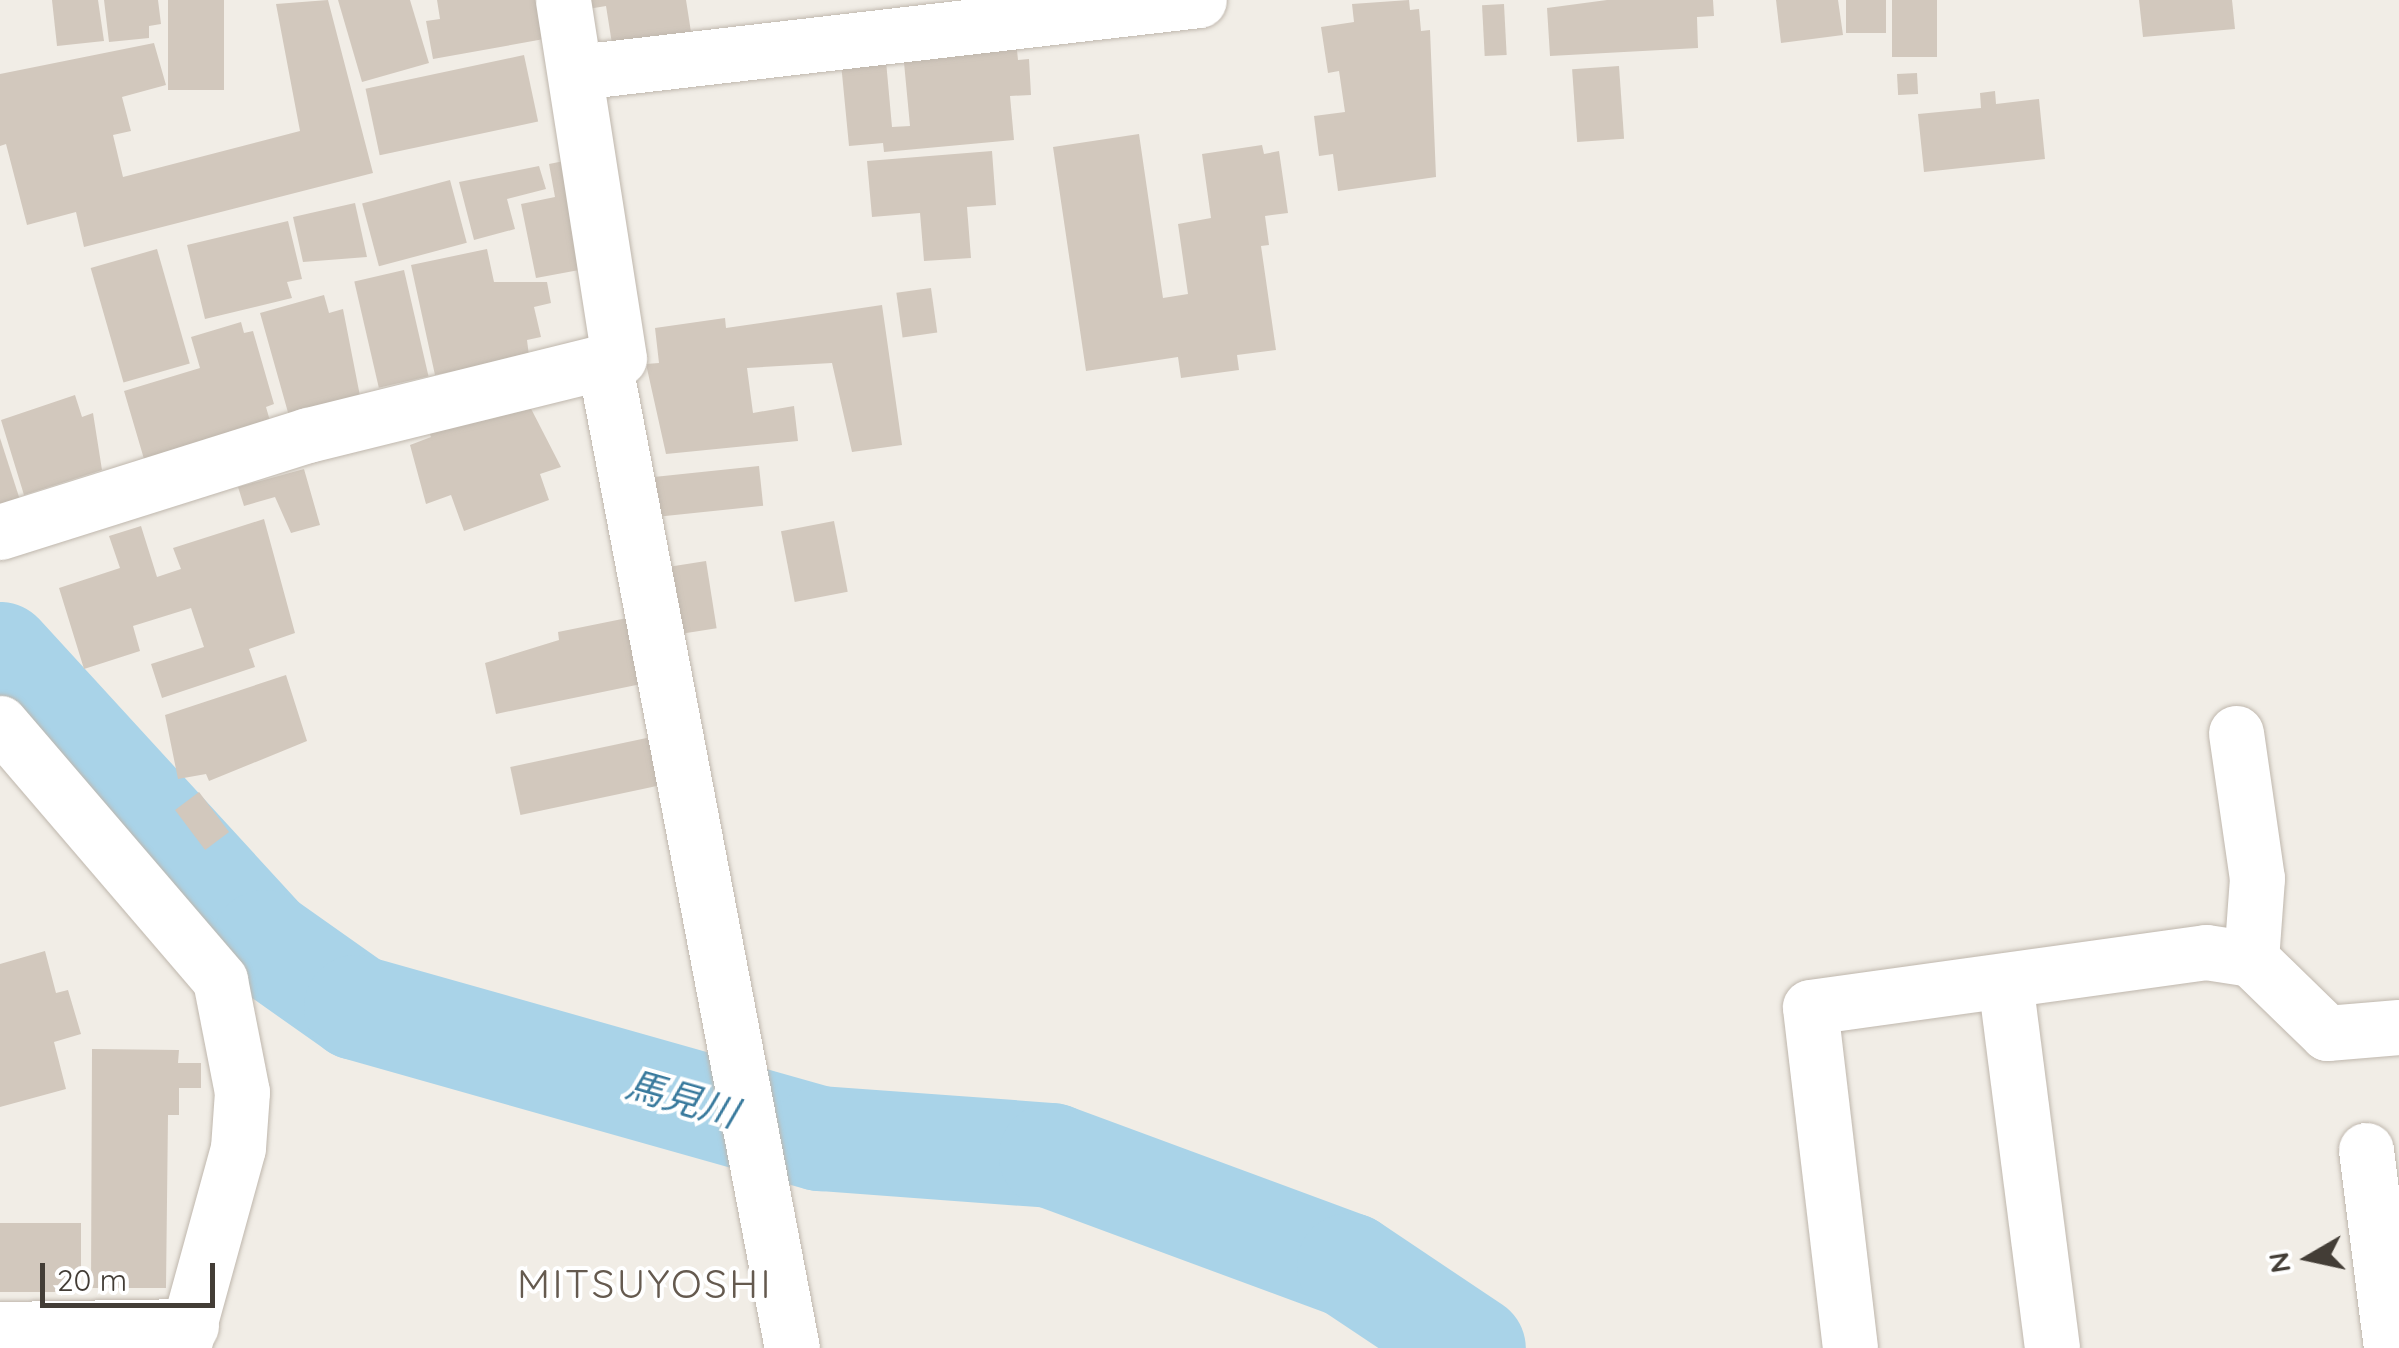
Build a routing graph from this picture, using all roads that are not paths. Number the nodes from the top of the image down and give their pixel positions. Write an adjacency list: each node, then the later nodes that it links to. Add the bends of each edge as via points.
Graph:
1 (563, 0): 4 (street)
2 (1200, 0): 3 (street)
3 (1038, 9): 4 (street)
4 (578, 72): 5 (street, via 619,358)
5 (604, 361): 6 (street, via 308,434); 15 (street, via 747,1085)
6 (0, 532)
7 (2236, 734): 9 (street, via 2257,878)
8 (11, 750): 14 (street, via 184,929 220,980 235,1032 238,1148)
9 (2252, 959): 10 (street, via 2206,952); 11 (street, via 2327,1033)
10 (2005, 981): 16 (street, via 1810,1007); 17 (street)
11 (2399, 1027)
12 (2366, 1150): 18 (street)
13 (0, 1329): 14 (street)
14 (187, 1337)
15 (792, 1348)
16 (1850, 1348)
17 (2052, 1348)
18 (2391, 1348)

